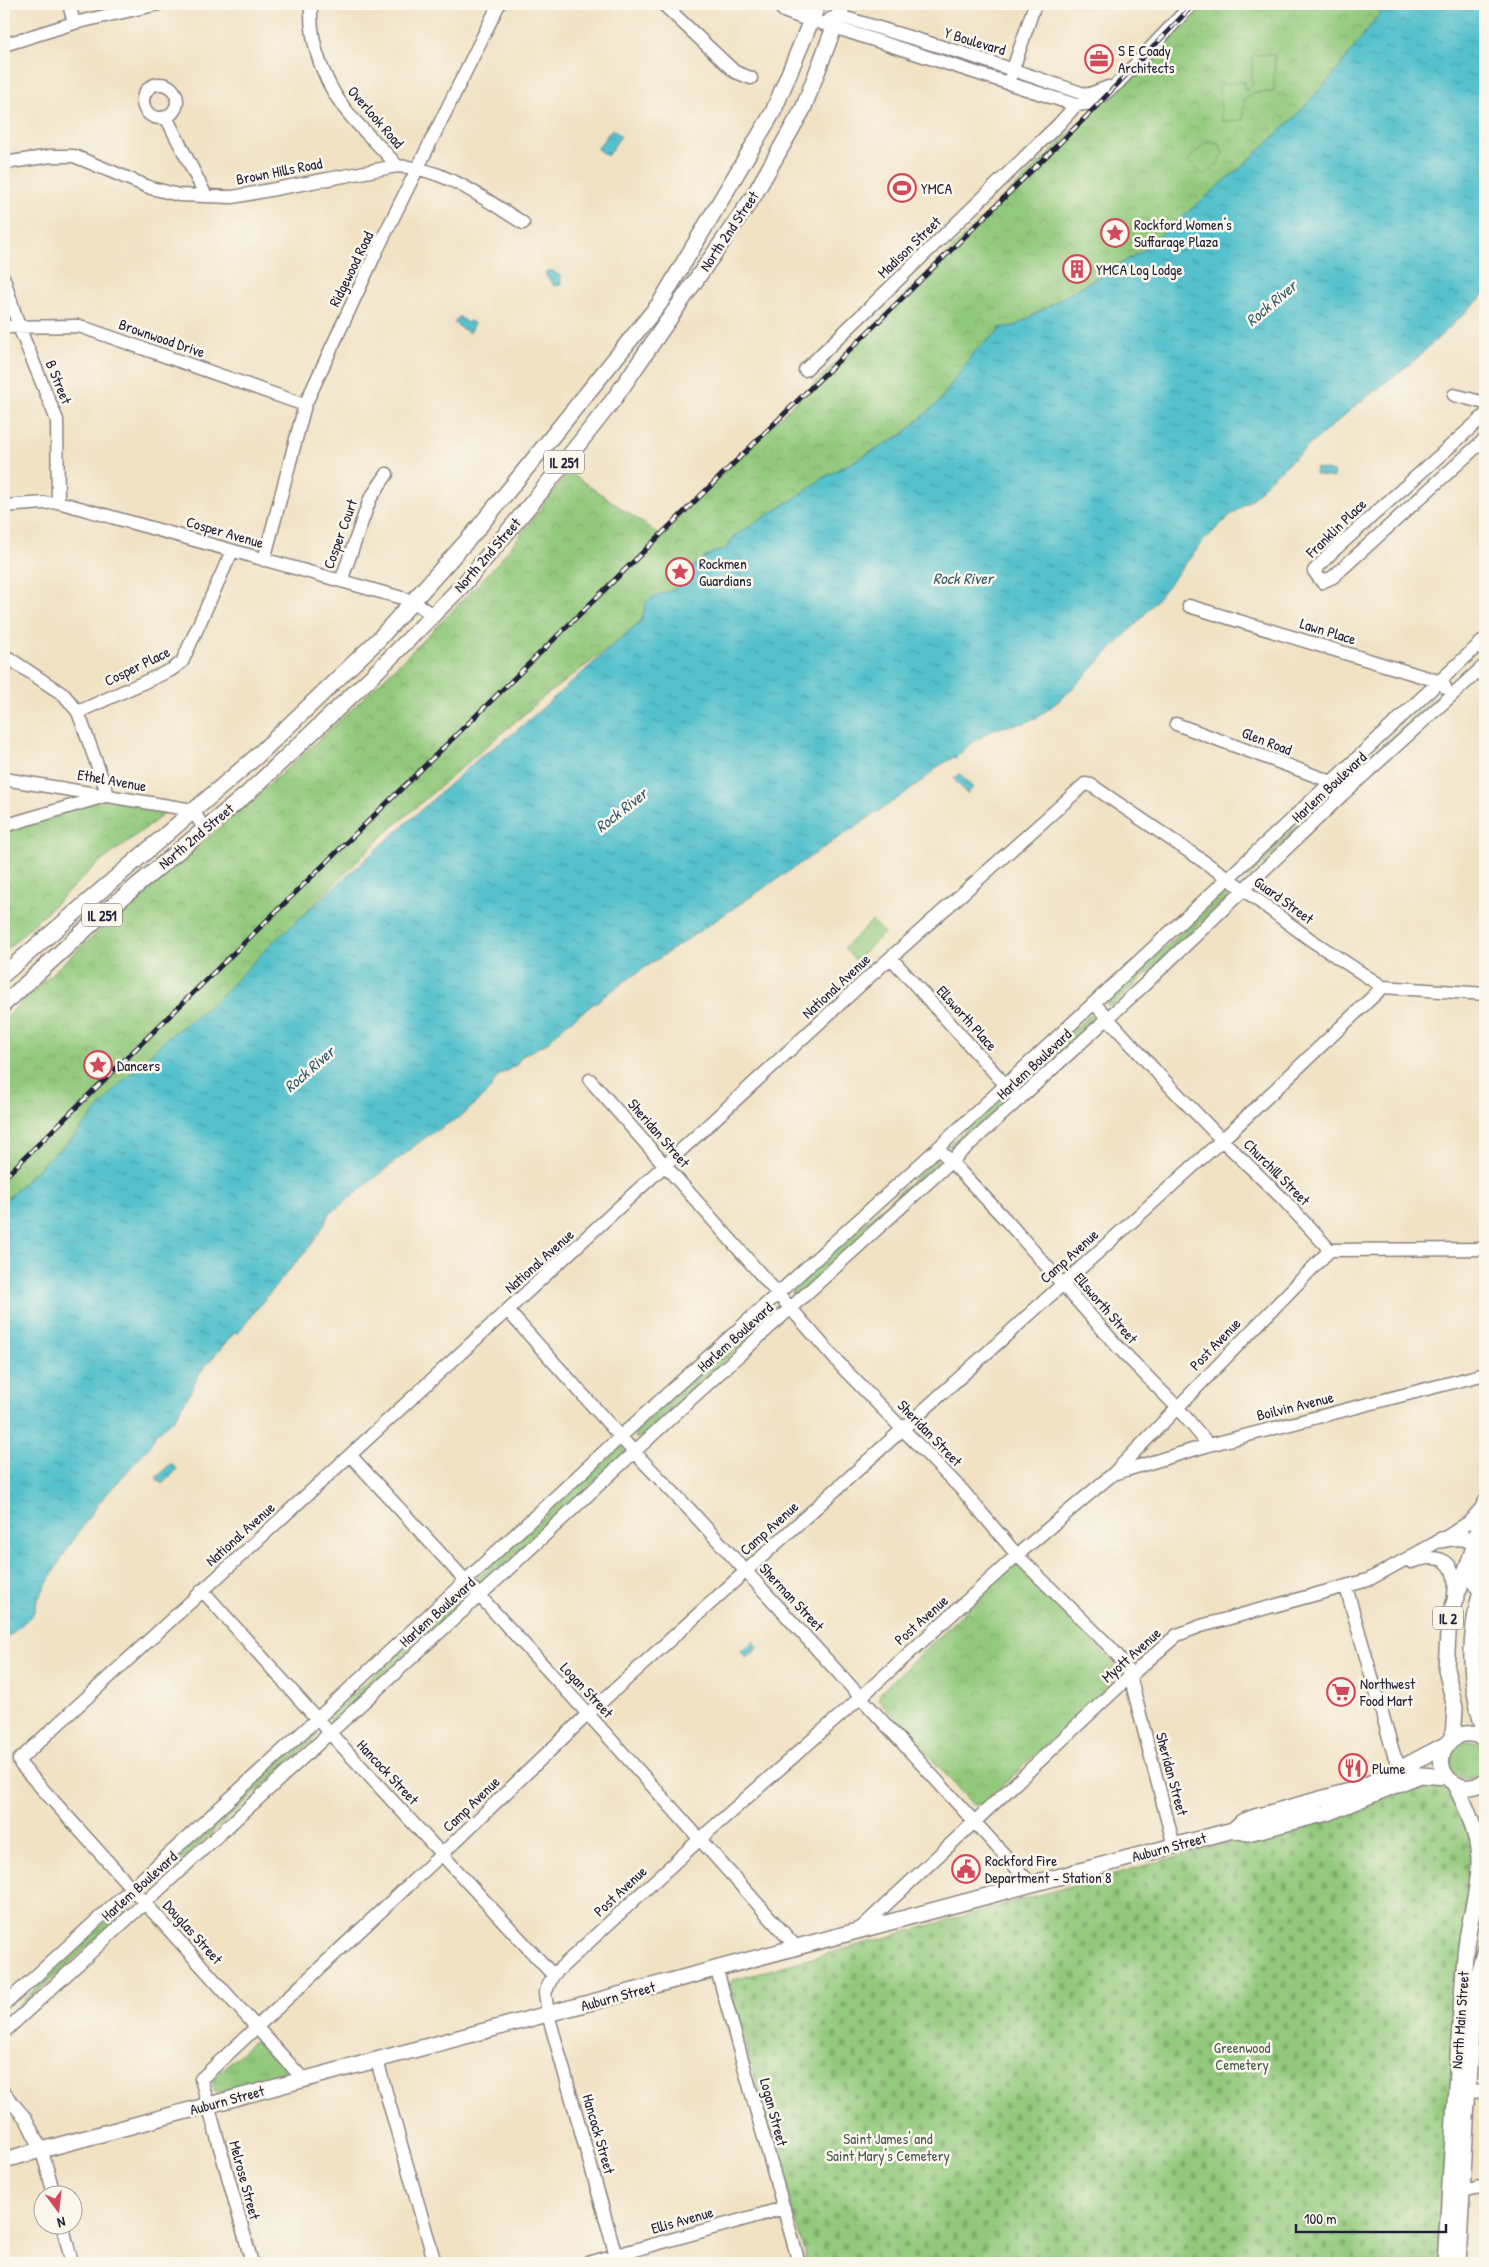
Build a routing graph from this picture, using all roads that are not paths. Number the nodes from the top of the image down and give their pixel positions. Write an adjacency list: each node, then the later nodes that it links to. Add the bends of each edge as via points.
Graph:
1 (69, 4): 12 (street)
2 (159, 4): 12 (street)
3 (311, 4): 21 (street, Overlook Road, via 310,26 323,72 337,99)
4 (500, 4): 22 (street, Ridgewood Road)
5 (663, 4): 15 (street, via 734,72)
6 (779, 4): 11 (main road, via 785,10)
7 (813, 4): 11 (main road)
8 (818, 4): 11 (main road, North 2nd Street / IL 251)
9 (1035, 4): 14 (street)
10 (1192, 4): 16 (street)
11 (830, 18): 14 (street, Y Boulevard); 17 (street, Y Boulevard); 40 (main road, North 2nd Street / IL 251, via 804,43 773,112 660,303 474,533); 42 (main road, North 2nd Street / IL 251, via 803,110 753,197 614,399 464,584)
12 (74, 23): 13 (street)
13 (4, 45)
14 (1013, 69): 16 (street, Y Boulevard, via 1087,95); 17 (street)
15 (751, 78)
16 (1118, 83): 18 (street, via 1093,103)
17 (1008, 85): 18 (street, Y Boulevard)
18 (1076, 105): 28 (street, Madison Street)
19 (166, 117): 23 (street)
20 (4, 163): 23 (street, Brown Hills Road, via 74,156 151,188 179,195)
21 (396, 166): 22 (street, Brown Hills Road); 23 (street, Brown Hills Road, via 253,194)
22 (419, 170): 24 (street, Brown Hills Road, via 451,178); 31 (street, Ridgewood Road, via 376,252)
23 (206, 196)
24 (523, 223)
25 (4, 279): 26 (street, B Street)
26 (19, 326): 27 (street, Brownwood Drive); 31 (street, Brownwood Drive, via 79,326); 35 (street, B Street, via 57,420)
27 (4, 327)
28 (805, 370)
29 (1454, 395): 30 (street)
30 (1485, 403)
31 (305, 405): 38 (street, Ridgewood Road)
32 (1485, 415): 33 (street, Franklin Place, via 1332,552 1314,571 1322,582 1333,577)
33 (1485, 439)
34 (387, 474): 39 (street, Cosper Court, via 370,499)
35 (58, 502): 36 (street, Cosper Avenue); 37 (street, Cosper Avenue)
36 (4, 506)
37 (232, 551): 38 (street, Cosper Avenue); 48 (street, Cosper Place, via 182,662)
38 (264, 560): 39 (street, Cosper Avenue)
39 (341, 581): 40 (street, Cosper Avenue)
40 (413, 600): 42 (street, Cosper Avenue); 55 (main road, North 2nd Street / IL 251, via 378,640 257,756)
41 (1189, 606): 46 (street, Lawn Place)
42 (432, 616): 57 (main road, North 2nd Street / IL 251, via 248,793)
43 (1485, 639): 46 (street, Harlem Boulevard)
44 (4, 655): 48 (street, via 64,695)
45 (1485, 665): 47 (street, Harlem Boulevard)
46 (1440, 682): 47 (street, Lawn Place); 51 (street, Harlem Boulevard)
47 (1453, 694): 54 (street, Harlem Boulevard)
48 (78, 712): 53 (street)
49 (1176, 724): 51 (street, Glen Road)
50 (4, 779): 53 (street, Ethel Avenue)
51 (1332, 782): 54 (street); 58 (street, Harlem Boulevard)
52 (1082, 786): 58 (street, Guard Street, via 1091,785); 60 (street, National Avenue)
53 (108, 795): 55 (street, Ethel Avenue); 56 (street)
54 (1342, 795): 59 (street, Harlem Boulevard)
55 (193, 810): 57 (street); 61 (main road, North 2nd Street / IL 251)
56 (4, 826)
57 (204, 829): 64 (main road, North 2nd Street / IL 251, via 98,918)
58 (1228, 878): 59 (street, Guard Street); 65 (street, Harlem Boulevard)
59 (1243, 890): 62 (street, Guard Street); 66 (street, Harlem Boulevard)
60 (891, 958): 68 (street, Ellsworth Place); 73 (street, National Avenue)
61 (4, 974)
62 (1383, 987): 63 (street, Guard Street); 70 (street, Camp Avenue)
63 (1485, 994)
64 (4, 1004)
65 (1094, 1004): 66 (street, Churchill Street); 68 (street, Harlem Boulevard)
66 (1108, 1018): 69 (street, Harlem Boulevard); 70 (street, Churchill Street)
67 (590, 1080): 73 (street, Sheridan Street)
68 (1004, 1085): 69 (street, Ellsworth Place); 71 (street, Harlem Boulevard)
69 (1019, 1100): 72 (street, Harlem Boulevard)
70 (1222, 1140): 75 (street, Churchill Street); 76 (street, Camp Avenue)
71 (938, 1148): 72 (street, Ellsworth Street); 77 (street, Harlem Boulevard)
72 (951, 1162): 76 (street, Ellsworth Street); 78 (street, Harlem Boulevard)
73 (666, 1166): 77 (street, Sheridan Street); 79 (street, National Avenue)
74 (1485, 1249): 75 (street)
75 (1330, 1250): 81 (street, Post Avenue)
76 (1062, 1283): 81 (street, Ellsworth Street); 82 (street, Camp Avenue)
77 (778, 1292): 78 (street, Sheridan Street); 83 (street, Harlem Boulevard)
78 (792, 1308): 82 (street, Sheridan Street, via 844,1369); 85 (street, Harlem Boulevard)
79 (508, 1311): 83 (street, Sherman Street); 86 (street, National Avenue)
80 (1485, 1374): 84 (street, Boilvin Avenue)
81 (1176, 1406): 84 (street, Ellsworth Street); 87 (street, Post Avenue)
82 (904, 1428): 91 (street, Sheridan Street, via 964,1491); 93 (street, Camp Avenue)
83 (620, 1436): 85 (street, Sherman Street); 95 (street, Harlem Boulevard)
84 (1209, 1445): 87 (street, Boilvin Avenue)
85 (634, 1452): 93 (street, Sherman Street); 98 (street, Harlem Boulevard)
86 (351, 1456): 95 (street, Logan Street); 97 (street, National Avenue)
87 (1114, 1474): 91 (street, Post Avenue)
88 (1485, 1502): 89 (street, Myott Avenue, via 1469,1522); 90 (main road, IL 2)
89 (1441, 1540): 90 (main road, via 1462,1537); 92 (street, Myott Avenue)
90 (1475, 1544): 99 (main road, IL 2); 100 (main road, via 1480,1566)
91 (1017, 1555): 101 (street, Sheridan Street, via 1112,1649); 102 (street, Post Avenue)
92 (1397, 1566): 96 (street, Myott Avenue); 99 (street, via 1422,1558 1442,1559 1448,1563 1455,1577)
93 (746, 1571): 102 (street, Sherman Street); 103 (street, Camp Avenue)
94 (1485, 1576): 100 (main road, IL 2)
95 (465, 1580): 98 (street, Logan Street); 104 (street, Harlem Boulevard)
96 (1346, 1587): 101 (street, Myott Avenue, via 1184,1632); 110 (street, via 1394,1755)
97 (202, 1590): 104 (street, Hancock Street); 109 (street, National Avenue)
98 (479, 1596): 103 (street, Logan Street); 105 (street, Harlem Boulevard)
99 (1454, 1600): 108 (main road, IL 2, via 1446,1642 1446,1670 1455,1708)
100 (1475, 1609): 106 (main road, IL 2, via 1472,1671 1475,1702)
101 (1130, 1676): 113 (street, Myott Avenue); 116 (street, Sheridan Street)
102 (861, 1698): 113 (street, Sherman Street); 115 (street, Post Avenue)
103 (588, 1714): 115 (street, Logan Street); 117 (street, Camp Avenue)
104 (317, 1719): 105 (street, Hancock Street); 119 (street, Harlem Boulevard)
105 (330, 1733): 117 (street, Hancock Street); 120 (street, Harlem Boulevard)
106 (1485, 1734)
107 (1485, 1739): 108 (main road, via 1470,1733)
108 (1450, 1741): 110 (main road, Auburn Street); 111 (main road, via 1441,1761)
109 (19, 1760): 119 (street, Douglas Street)
110 (1401, 1768): 114 (main road, Auburn Street, via 1357,1789 1254,1817)
111 (1451, 1780): 112 (main road, Auburn Street, via 1472,1787); 114 (main road, Auburn Street, via 1420,1775 1327,1813 1248,1833); 149 (main road, North Main Street, via 1472,1816 1479,1859 1465,1951)
112 (1485, 1781)
113 (976, 1822): 118 (street, Sherman Street); 121 (street, Myott Avenue)
114 (1232, 1830): 116 (main road, Auburn Street)
115 (700, 1839): 122 (street, Logan Street); 125 (street, Post Avenue)
116 (1174, 1846): 118 (main road, Auburn Street)
117 (442, 1854): 125 (street, Hancock Street); 128 (street, Camp Avenue)
118 (1031, 1884): 121 (main road, Auburn Street)
119 (131, 1887): 120 (street, Douglas Street); 126 (street, Harlem Boulevard)
120 (145, 1903): 128 (street, Douglas Street); 129 (street, Harlem Boulevard)
121 (857, 1932): 122 (main road, Auburn Street)
122 (797, 1948): 124 (main road, Auburn Street)
123 (1485, 1948): 132 (main road, North Main Street, via 1475,1988)
124 (717, 1970): 127 (main road, Auburn Street); 141 (street, Logan Street)
125 (553, 1975): 127 (street, Post Avenue, via 545,1993)
126 (4, 2004)
127 (548, 2014): 130 (main road, Auburn Street); 143 (street, Hancock Street)
128 (256, 2028): 131 (street, Douglas Street); 135 (street, Camp Avenue, via 200,2079)
129 (4, 2032)
130 (377, 2061): 131 (main road, Auburn Street); 146 (street)
131 (304, 2080): 135 (main road, Auburn Street)
132 (1467, 2091): 133 (street); 140 (main road, North Main Street)
133 (1485, 2092)
134 (4, 2093): 136 (street, via 26,2119)
135 (208, 2105): 136 (main road, Auburn Street); 145 (street, Melrose Street)
136 (42, 2151): 137 (main road, Auburn Street); 138 (street)
137 (4, 2160)
138 (51, 2184)
139 (1485, 2186): 140 (street)
140 (1462, 2191): 150 (main road, North Main Street)
141 (784, 2208): 143 (street, Ellis Avenue); 148 (street, Logan Street)
142 (65, 2234): 144 (street)
143 (617, 2259): 147 (street, Ellis Avenue)
144 (72, 2263)
145 (252, 2263)
146 (434, 2263)
147 (588, 2263)
148 (799, 2263)
149 (1446, 2263)
150 (1458, 2263)

